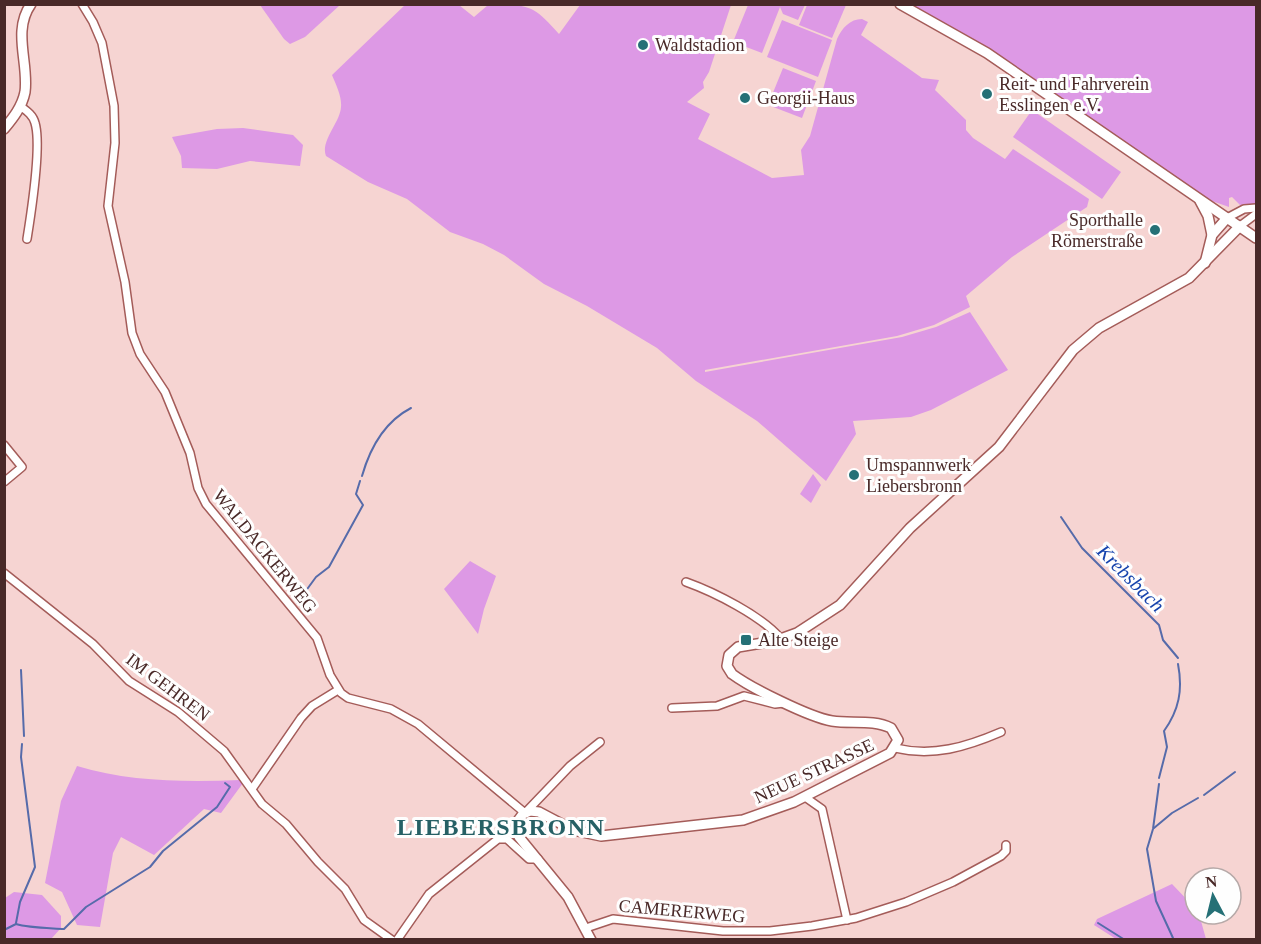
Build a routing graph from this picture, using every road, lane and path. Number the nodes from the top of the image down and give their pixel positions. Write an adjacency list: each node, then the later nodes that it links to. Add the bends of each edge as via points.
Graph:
1 (31, 4): 4 (street, via 22,23 25,85)
2 (82, 4): 20 (street, WALDACKERWEG, via 102,43 114,106 115,143 108,206 133,339 165,392 190,453 200,496 317,638)
3 (900, 4): 6 (street, via 978,47)
4 (20, 106): 5 (street); 13 (street, via 33,117 37,135)
5 (4, 129)
6 (1198, 198): 9 (street); 11 (street)
7 (1257, 208): 9 (street, via 1244,209)
8 (1257, 214): 10 (street)
9 (1227, 218): 10 (street); 11 (street)
10 (1240, 226): 12 (street); 14 (street, NEUE STRASSE)
11 (1212, 235): 14 (street)
12 (1257, 238)
13 (27, 239)
14 (1205, 263): 19 (street, NEUE STRASSE, via 1181,283 1086,338 1060,364 999,447 910,528 847,599 808,628)
15 (4, 444): 16 (street, via 22,467)
16 (4, 482)
17 (4, 573): 26 (street, IM GEHREN, via 93,644 129,681 178,712 220,747)
18 (686, 582): 19 (street, via 720,597)
19 (781, 639): 21 (street, NEUE STRASSE, via 736,648 727,663 734,676)
20 (338, 690): 26 (street, via 301,718); 28 (street, via 348,698 391,709 418,724)
21 (786, 702): 22 (street, via 775,704 744,696 717,706); 25 (street, NEUE STRASSE, via 830,721 888,726 897,736)
22 (672, 708)
23 (1001, 732): 25 (street, via 945,750 919,752)
24 (600, 742): 28 (street, via 570,766)
25 (894, 748): 27 (street, NEUE STRASSE)
26 (252, 789): 33 (street, IM GEHREN, via 345,889 366,922)
27 (805, 797): 28 (street, NEUE STRASSE, via 743,819 611,836 578,831 539,812); 31 (street, via 822,809)
28 (525, 813): 30 (street, via 517,822 517,832)
29 (1006, 845): 31 (street, CAMERERWEG, via 1001,856 954,882)
30 (538, 859): 32 (street); 34 (street, via 529,859 507,839 498,839 429,894)
31 (847, 920): 32 (street, CAMERERWEG, via 754,931 616,920)
32 (586, 928): 35 (street)
33 (386, 939)
34 (397, 939)
35 (591, 939)

